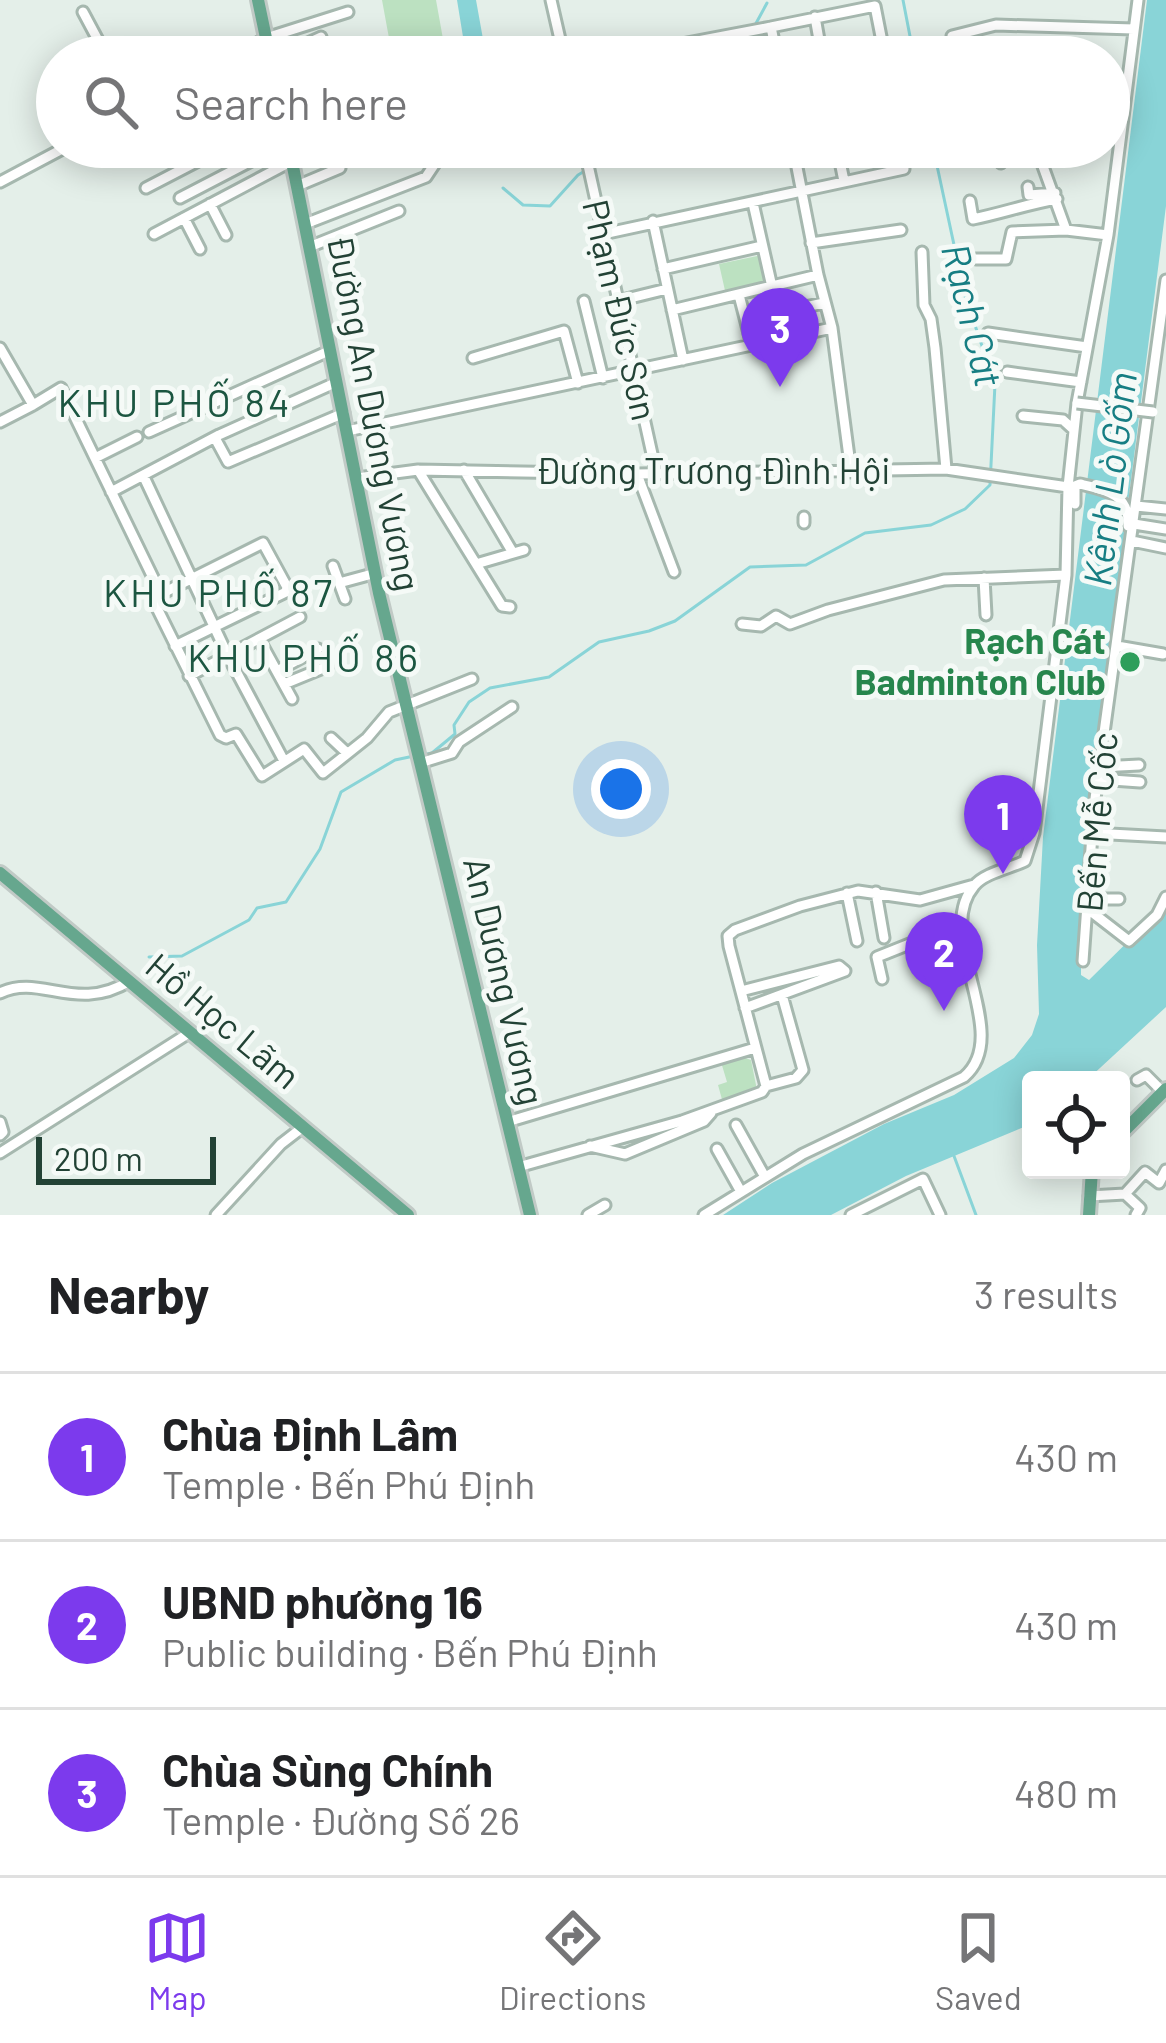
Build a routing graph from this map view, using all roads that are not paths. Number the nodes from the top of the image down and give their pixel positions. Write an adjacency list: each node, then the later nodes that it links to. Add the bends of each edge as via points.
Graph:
1 (258, 0): 11 (main road)
2 (551, 0): 13 (street)
3 (1138, 0): 8 (street)
4 (83, 12): 10 (street)
5 (348, 12): 12 (street)
6 (815, 17): 7 (street); 16 (street); 17 (street, via 875,6)
7 (771, 27): 14 (street); 15 (street)
8 (1134, 29): 9 (street, via 996,25); 18 (street)
9 (952, 35)
10 (96, 36)
11 (266, 36)
12 (272, 36)
13 (559, 36)
14 (723, 36)
15 (773, 36)
16 (819, 36)
17 (881, 36)
18 (1130, 61)
19 (36, 163): 33 (street)
20 (185, 168): 36 (street)
21 (238, 168): 39 (street)
22 (268, 168): 42 (street)
23 (293, 168): 34 (main road, Đường An Dương Vương)
24 (340, 168): 34 (street)
25 (432, 168): 46 (street, via 426,178)
26 (588, 168): 50 (street, Phạm Đức Sơn)
27 (796, 168): 37 (street)
28 (841, 168): 32 (street)
29 (1045, 168): 38 (street)
30 (1116, 168): 52 (street)
31 (904, 169): 32 (street)
32 (844, 181): 37 (street)
33 (0, 182)
34 (297, 186): 46 (main road, Đường An Dương Vương)
35 (1028, 187): 38 (street, via 1029,195)
36 (146, 188)
37 (800, 191): 41 (street); 53 (street)
38 (1056, 196): 40 (street, via 973,219); 48 (street)
39 (180, 199)
40 (970, 201)
41 (753, 203): 45 (street); 54 (street)
42 (210, 204): 44 (street); 51 (street)
43 (399, 211): 55 (street)
44 (184, 218): 49 (street); 56 (street)
45 (652, 221): 50 (street); 59 (street)
46 (305, 224): 55 (main road, Đường An Dương Vương)
47 (901, 230): 53 (street)
48 (1066, 230): 52 (street); 58 (street, via 1012,232 1006,259)
49 (154, 234)
50 (603, 234): 65 (street, Phạm Đức Sơn)
51 (226, 235)
52 (1108, 235): 73 (street)
53 (811, 243): 60 (street)
54 (762, 246): 59 (street); 62 (street)
55 (309, 247): 75 (main road, Đường An Dương Vương)
56 (200, 249)
57 (922, 252): 98 (street)
58 (976, 259)
59 (663, 268): 63 (street)
60 (818, 275): 62 (street); 67 (street)
61 (1166, 280): 84 (street, Bến Mễ Cốc)
62 (772, 286): 64 (street)
63 (667, 290): 65 (street); 68 (street)
64 (739, 295): 68 (street); 69 (street)
65 (618, 301): 78 (street, Phạm Đức Sơn)
66 (584, 302): 80 (street)
67 (824, 303): 69 (street); 70 (street)
68 (673, 310): 77 (street)
69 (747, 319): 72 (street)
70 (832, 328): 72 (street); 102 (street)
71 (988, 333): 73 (street)
72 (752, 345): 77 (street)
73 (1088, 347): 82 (street)
74 (0, 348): 87 (street)
75 (331, 350): 81 (main road, Đường An Dương Vương); 94 (street)
76 (472, 358): 83 (street, via 564,331)
77 (683, 360): 78 (street)
78 (634, 371): 80 (street); 101 (street, Phạm Đức Sơn)
79 (1007, 372): 82 (street)
80 (603, 378): 83 (street)
81 (337, 382): 88 (main road, Đường An Dương Vương); 96 (street)
82 (1081, 382): 86 (street)
83 (578, 383): 93 (street)
84 (1152, 383): 85 (street); 108 (street, Bến Mễ Cốc)
85 (1166, 385)
86 (1077, 404): 89 (street, bridge); 92 (street)
87 (33, 405): 91 (street); 97 (street, via 61,388)
88 (344, 413): 93 (main road, Đường An Dương Vương); 96 (street, via 228,462)
89 (1166, 413)
90 (1023, 416): 92 (street, via 1063,420)
91 (0, 422)
92 (1074, 430): 106 (street)
93 (347, 431): 105 (main road, Đường An Dương Vương)
94 (149, 432)
95 (137, 437): 97 (street)
96 (214, 438): 104 (street)
97 (95, 458): 107 (street)
98 (946, 469): 102 (street, Đường Trương Đình Hội); 106 (street, Đường Trương Đình Hội)
99 (418, 470): 100 (street, Đường Trương Đình Hội); 105 (street, Đường Trương Đình Hội); 109 (street)
100 (464, 470): 103 (street, Đường Trương Đình Hội); 117 (street, via 519,551)
101 (656, 472): 102 (street, Đường Trương Đình Hội); 103 (street, Đường Trương Đình Hội)
102 (850, 472)
103 (638, 474): 119 (street)
104 (144, 477): 107 (street); 123 (street)
105 (357, 478): 120 (main road, Đường An Dương Vương)
106 (1068, 488): 114 (street)
107 (111, 492): 125 (street)
108 (1136, 506): 110 (street); 112 (street, Bến Mễ Cốc)
109 (441, 508): 111 (street); 117 (street)
110 (1166, 509)
111 (431, 520)
112 (1131, 525): 113 (street); 114 (street, via 1121,498 1080,484); 115 (street, Bến Mễ Cốc)
113 (1166, 529)
114 (1069, 532): 121 (street)
115 (1132, 541): 116 (street); 134 (street, Bến Mễ Cốc)
116 (1166, 548)
117 (476, 564): 127 (street)
118 (333, 566): 124 (street)
119 (674, 572)
120 (376, 573): 124 (street); 144 (main road, Đường An Dương Vương)
121 (1066, 575): 122 (street); 158 (street, via 1029,856)
122 (984, 578): 128 (street); 130 (street, via 944,580 790,624 776,616 761,626)
123 (193, 580): 125 (street); 131 (street); 131 (street, via 262,543 287,587)
124 (339, 583): 126 (street)
125 (160, 595): 133 (street, via 154,604)
126 (345, 599)
127 (506, 607)
128 (986, 615)
129 (300, 617): 132 (street)
130 (742, 624)
131 (215, 627): 133 (street); 137 (street)
132 (259, 639): 137 (street); 139 (street)
133 (175, 646): 140 (street)
134 (1117, 646): 136 (street); 153 (street, Bến Mễ Cốc)
135 (318, 649): 139 (street)
136 (1163, 654)
137 (228, 656): 140 (street); 146 (street)
138 (328, 666): 142 (street)
139 (277, 671): 142 (street)
140 (189, 676): 147 (street, via 220,735)
141 (472, 679): 144 (street)
142 (284, 684): 143 (street)
143 (292, 699)
144 (405, 704): 149 (street); 150 (main road, Đường An Dương Vương)
145 (512, 707): 150 (street, via 452,753)
146 (263, 720): 147 (street); 151 (street)
147 (236, 734): 151 (street, via 262,776)
148 (331, 738): 149 (street)
149 (346, 753): 151 (street, via 322,773 304,749)
150 (419, 757): 180 (main road, An Dương Vương)
151 (284, 761)
152 (1139, 765): 153 (street)
153 (1099, 773): 154 (street); 155 (street, Bến Mễ Cốc)
154 (1140, 782)
155 (1092, 832): 156 (street); 163 (street, Bến Mễ Cốc)
156 (1166, 837)
157 (0, 873): 169 (main road, Hồ Học Lãm)
158 (974, 886): 159 (street, via 920,900); 164 (street)
159 (877, 892): 160 (street); 165 (street)
160 (848, 893): 166 (street); 170 (street, via 728,936)
161 (1166, 897): 163 (street, via 1129,941)
162 (1119, 899): 163 (street)
163 (1089, 904): 167 (street, Bến Mễ Cốc)
164 (964, 932): 168 (street, via 877,957); 189 (street, via 983,1046 975,1067)
165 (884, 938)
166 (856, 941)
167 (1083, 961)
168 (882, 979)
169 (130, 981): 171 (street, via 92,996 32,988); 174 (main road, Hồ Học Lãm)
170 (741, 991): 172 (street, via 844,968); 173 (street)
171 (0, 993)
172 (782, 995): 173 (street); 177 (street, via 803,1070)
173 (745, 1008): 175 (street)
174 (189, 1033): 183 (main road, Hồ Học Lãm); 186 (street)
175 (755, 1048): 177 (street); 180 (street)
176 (1138, 1081): 178 (street, via 1146,1075)
177 (766, 1086): 187 (street, via 626,1154 590,1146)
178 (1164, 1091): 182 (main road)
179 (0, 1122): 184 (street)
180 (507, 1122): 187 (main road, An Dương Vương)
181 (736, 1125): 189 (street)
182 (1130, 1125)
183 (303, 1126): 195 (street); 196 (main road, Hồ Học Lãm)
184 (0, 1135)
185 (716, 1149): 191 (street)
186 (0, 1154)
187 (518, 1167): 197 (main road, An Dương Vương)
188 (1166, 1170): 192 (street, via 1159,1183 1144,1172)
189 (764, 1177): 191 (street)
190 (1092, 1179): 193 (main road)
191 (740, 1190): 199 (street)
192 (1125, 1194): 193 (street); 203 (street)
193 (1089, 1196): 202 (main road)
194 (605, 1205): 198 (street)
195 (216, 1215)
196 (408, 1215)
197 (530, 1215)
198 (588, 1215)
199 (704, 1215)
200 (851, 1215): 201 (street, via 923,1179)
201 (940, 1215)
202 (1090, 1215)
203 (1136, 1215)

